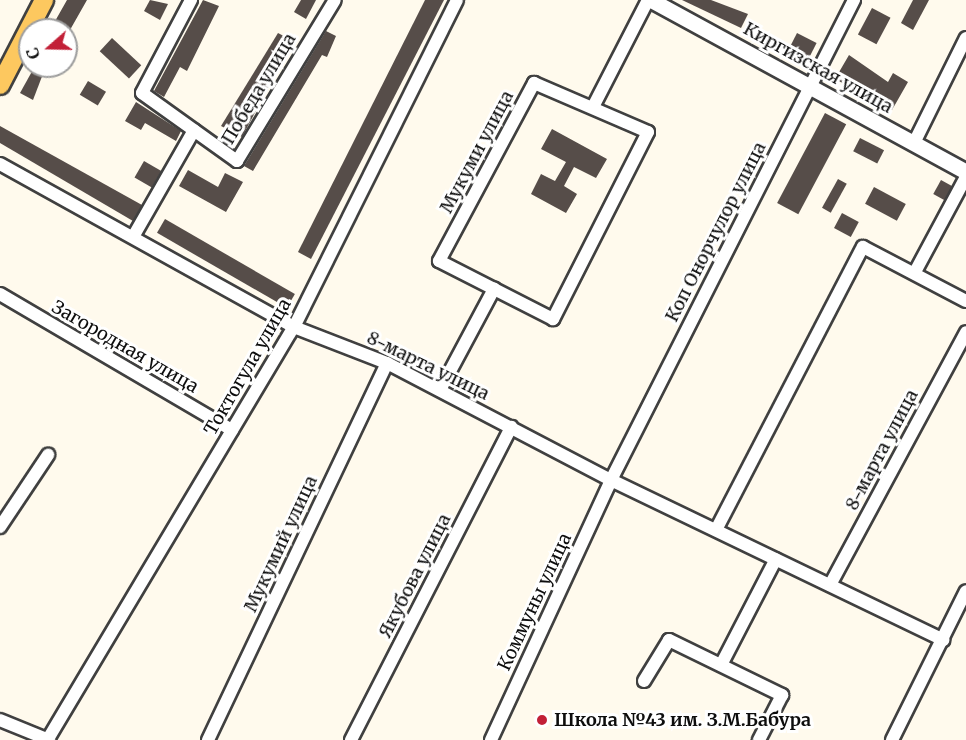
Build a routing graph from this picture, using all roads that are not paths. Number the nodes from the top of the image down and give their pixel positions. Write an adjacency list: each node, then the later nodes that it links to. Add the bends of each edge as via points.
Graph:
1 (45, 0): 8 (main road)
2 (191, 0): 11 (street, Победа улица, via 142,93)
3 (335, 0): 11 (street, Победа улица, via 237,161)
4 (457, 0): 21 (street, Токтогула улица)
5 (650, 0): 9 (street, Киргизская улица); 10 (street)
6 (854, 0): 9 (street, Коп Онорчулор улица)
7 (966, 38): 12 (street)
8 (0, 85)
9 (810, 86): 12 (street, Киргизская улица); 28 (street, Коп Онорчулор улица)
10 (593, 107): 18 (street, Мукуми улица, via 534,83 440,261); 18 (street, Мукуми улица, via 648,132 553,319)
11 (194, 130): 16 (street)
12 (914, 143): 14 (street, Киргизская улица)
13 (0, 164): 16 (street, 8-марта улица)
14 (966, 172)
15 (966, 177): 17 (street)
16 (133, 237): 21 (street, 8-марта улица)
17 (915, 272): 20 (street); 30 (street, via 863,247)
18 (494, 288): 24 (street)
19 (0, 294): 26 (street, Загородная улица)
20 (966, 301)
21 (294, 327): 23 (street, 8-марта улица); 26 (street, Токтогула улица)
22 (966, 332): 32 (street, 8-марта улица)
23 (387, 363): 24 (street, 8-марта улица); 39 (street, Мукумий улица)
24 (440, 390): 25 (street, 8-марта улица)
25 (511, 428): 28 (street, 8-марта улица); 40 (street, Якубова улица)
26 (232, 430): 38 (street, Токтогула улица)
27 (48, 455): 29 (street)
28 (611, 480): 30 (street, 8-марта улица); 41 (street, Коммуны улица)
29 (0, 527)
30 (716, 530): 31 (street, 8-марта улица)
31 (776, 559): 32 (street, 8-марта улица); 35 (street)
32 (830, 585): 34 (street, 8-марта улица)
33 (966, 591): 34 (street)
34 (944, 640): 43 (street)
35 (721, 665): 36 (street, via 669,640); 42 (street, via 782,695)
36 (644, 681)
37 (0, 720): 38 (street)
38 (49, 740)
39 (208, 740)
40 (351, 740)
41 (491, 740)
42 (759, 740)
43 (892, 740)

